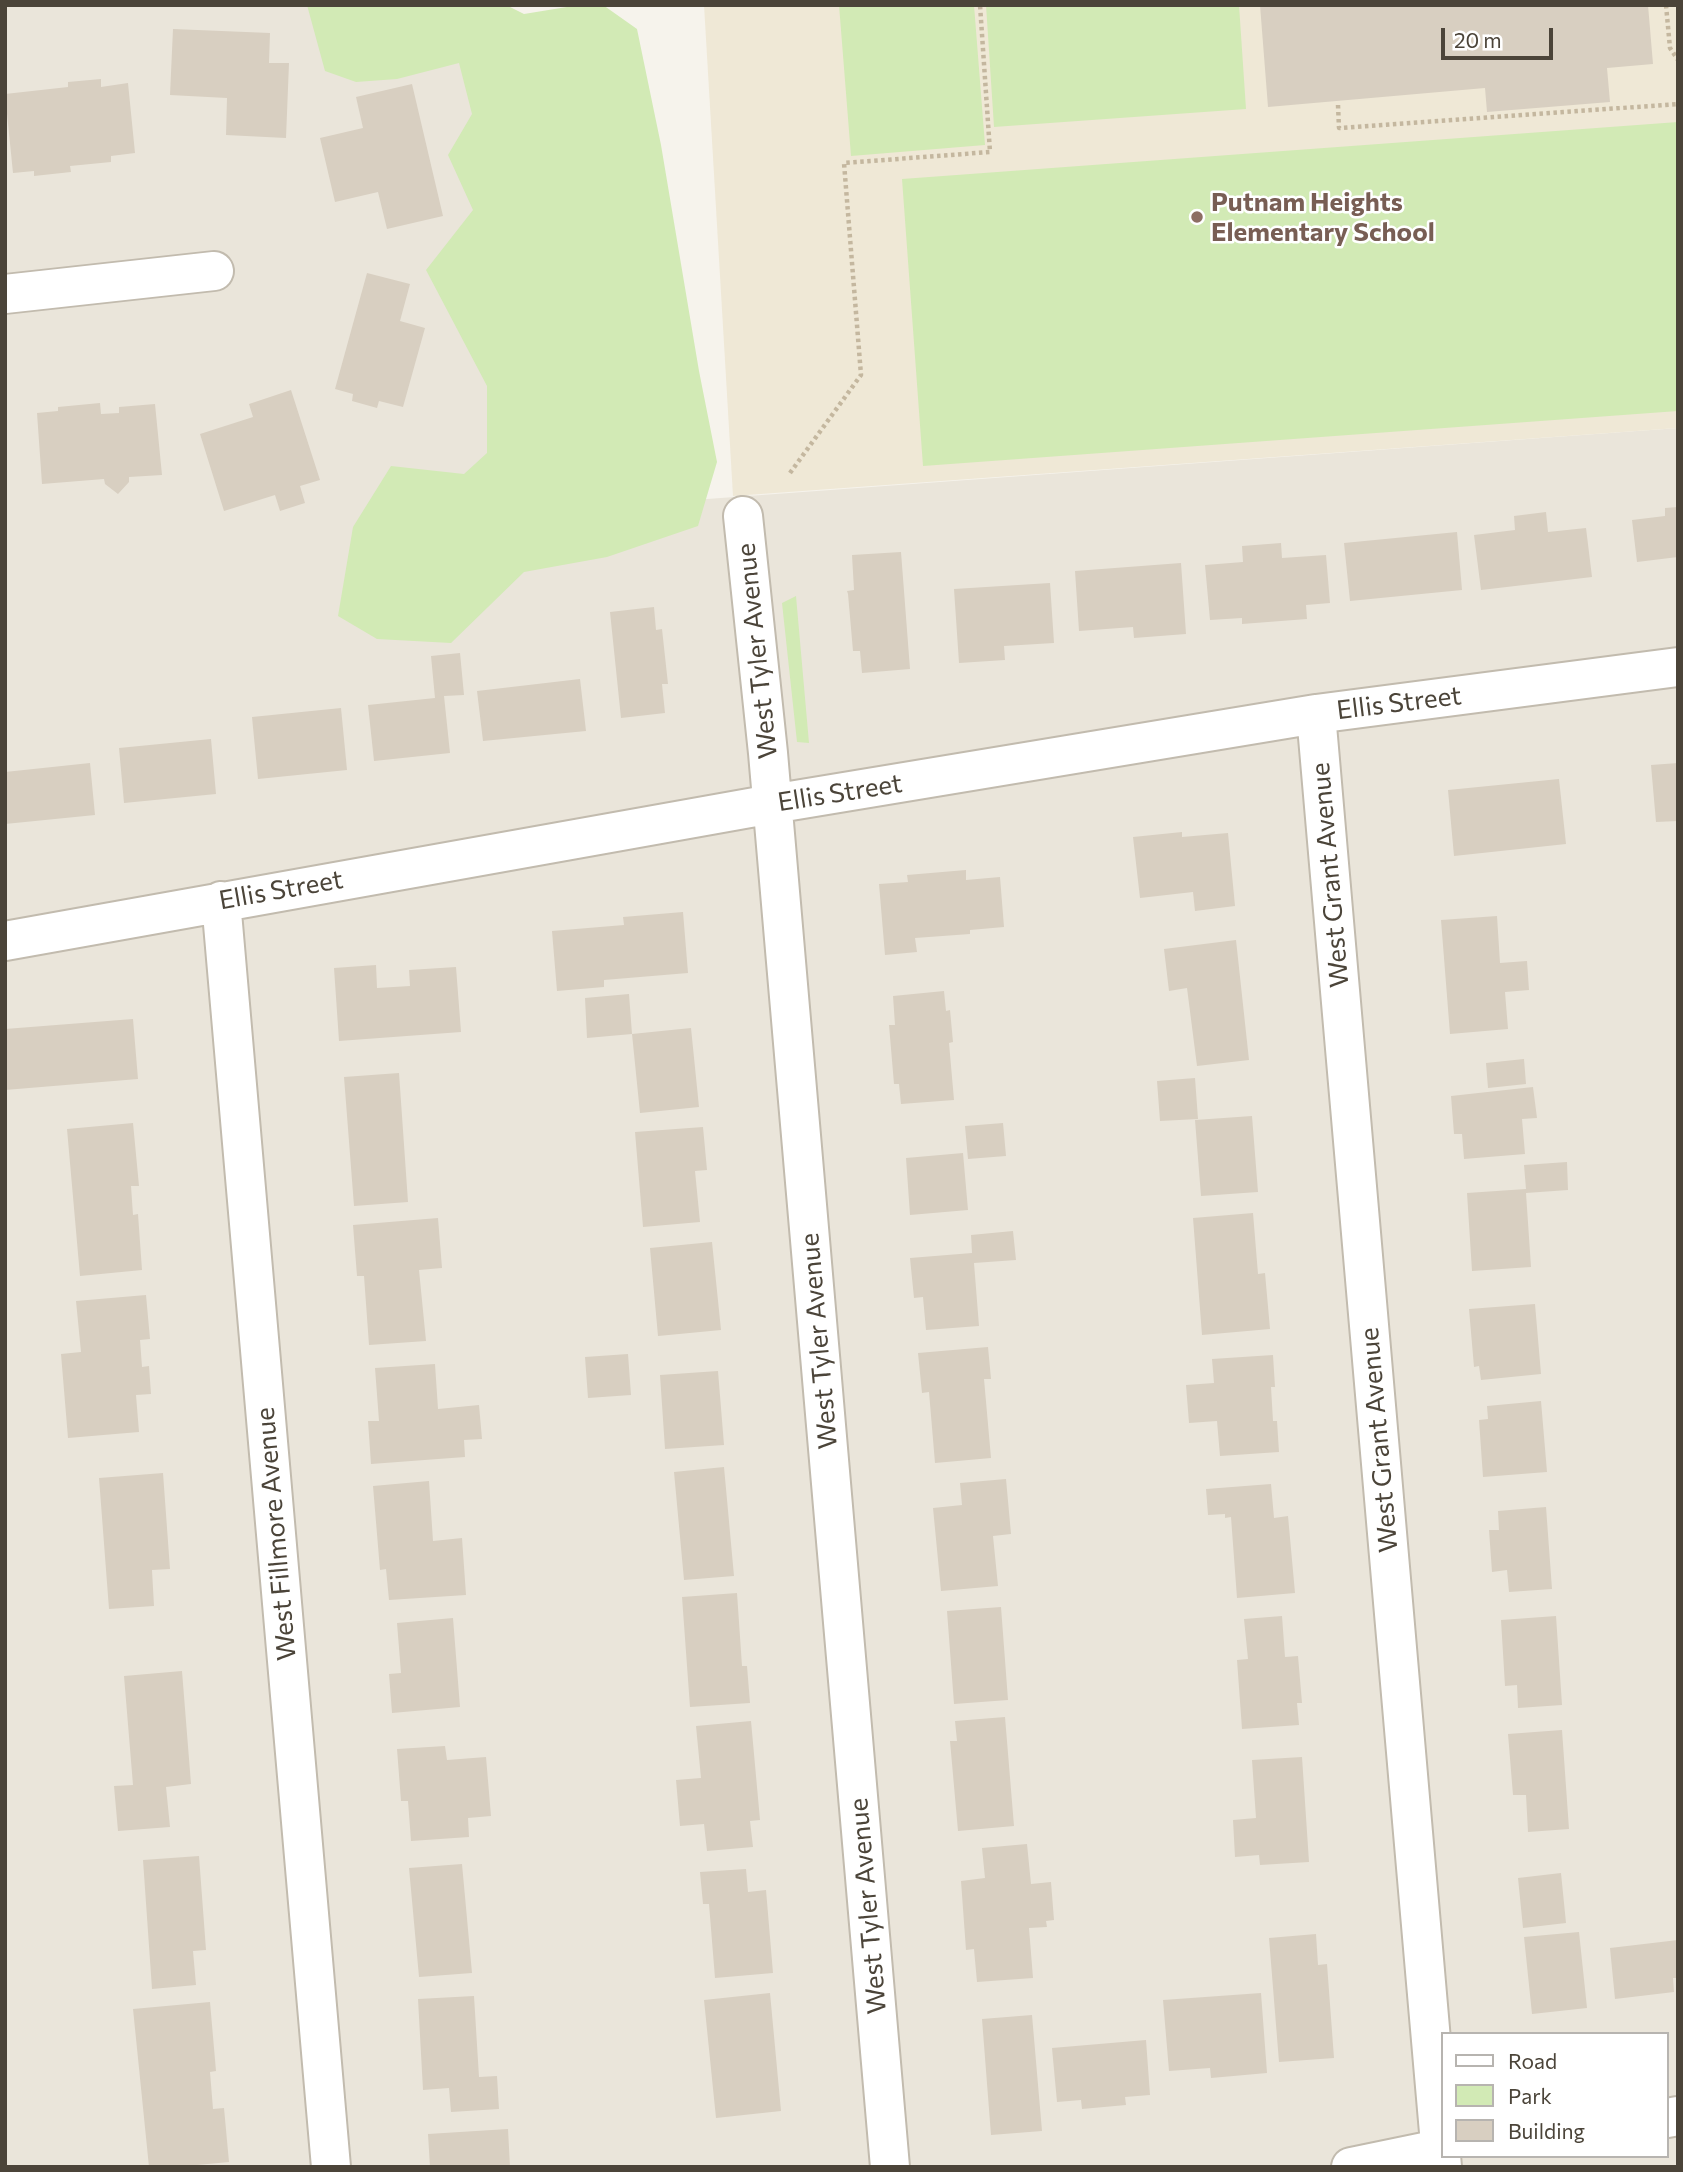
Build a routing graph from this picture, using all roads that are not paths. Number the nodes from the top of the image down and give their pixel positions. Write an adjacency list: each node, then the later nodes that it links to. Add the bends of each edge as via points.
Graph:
1 (215, 271): 2 (street)
2 (5, 294)
3 (743, 516): 6 (street, West Tyler Avenue)
4 (1678, 667): 5 (street, Ellis Street)
5 (1316, 713): 6 (street, Ellis Street); 9 (street, West Grant Avenue)
6 (772, 804): 7 (street, Ellis Street); 11 (street, West Tyler Avenue)
7 (221, 901): 8 (street, Ellis Street); 10 (street, West Fillmore Avenue)
8 (5, 941)
9 (1442, 2154): 12 (street)
10 (331, 2167)
11 (890, 2167)
12 (1351, 2167)

